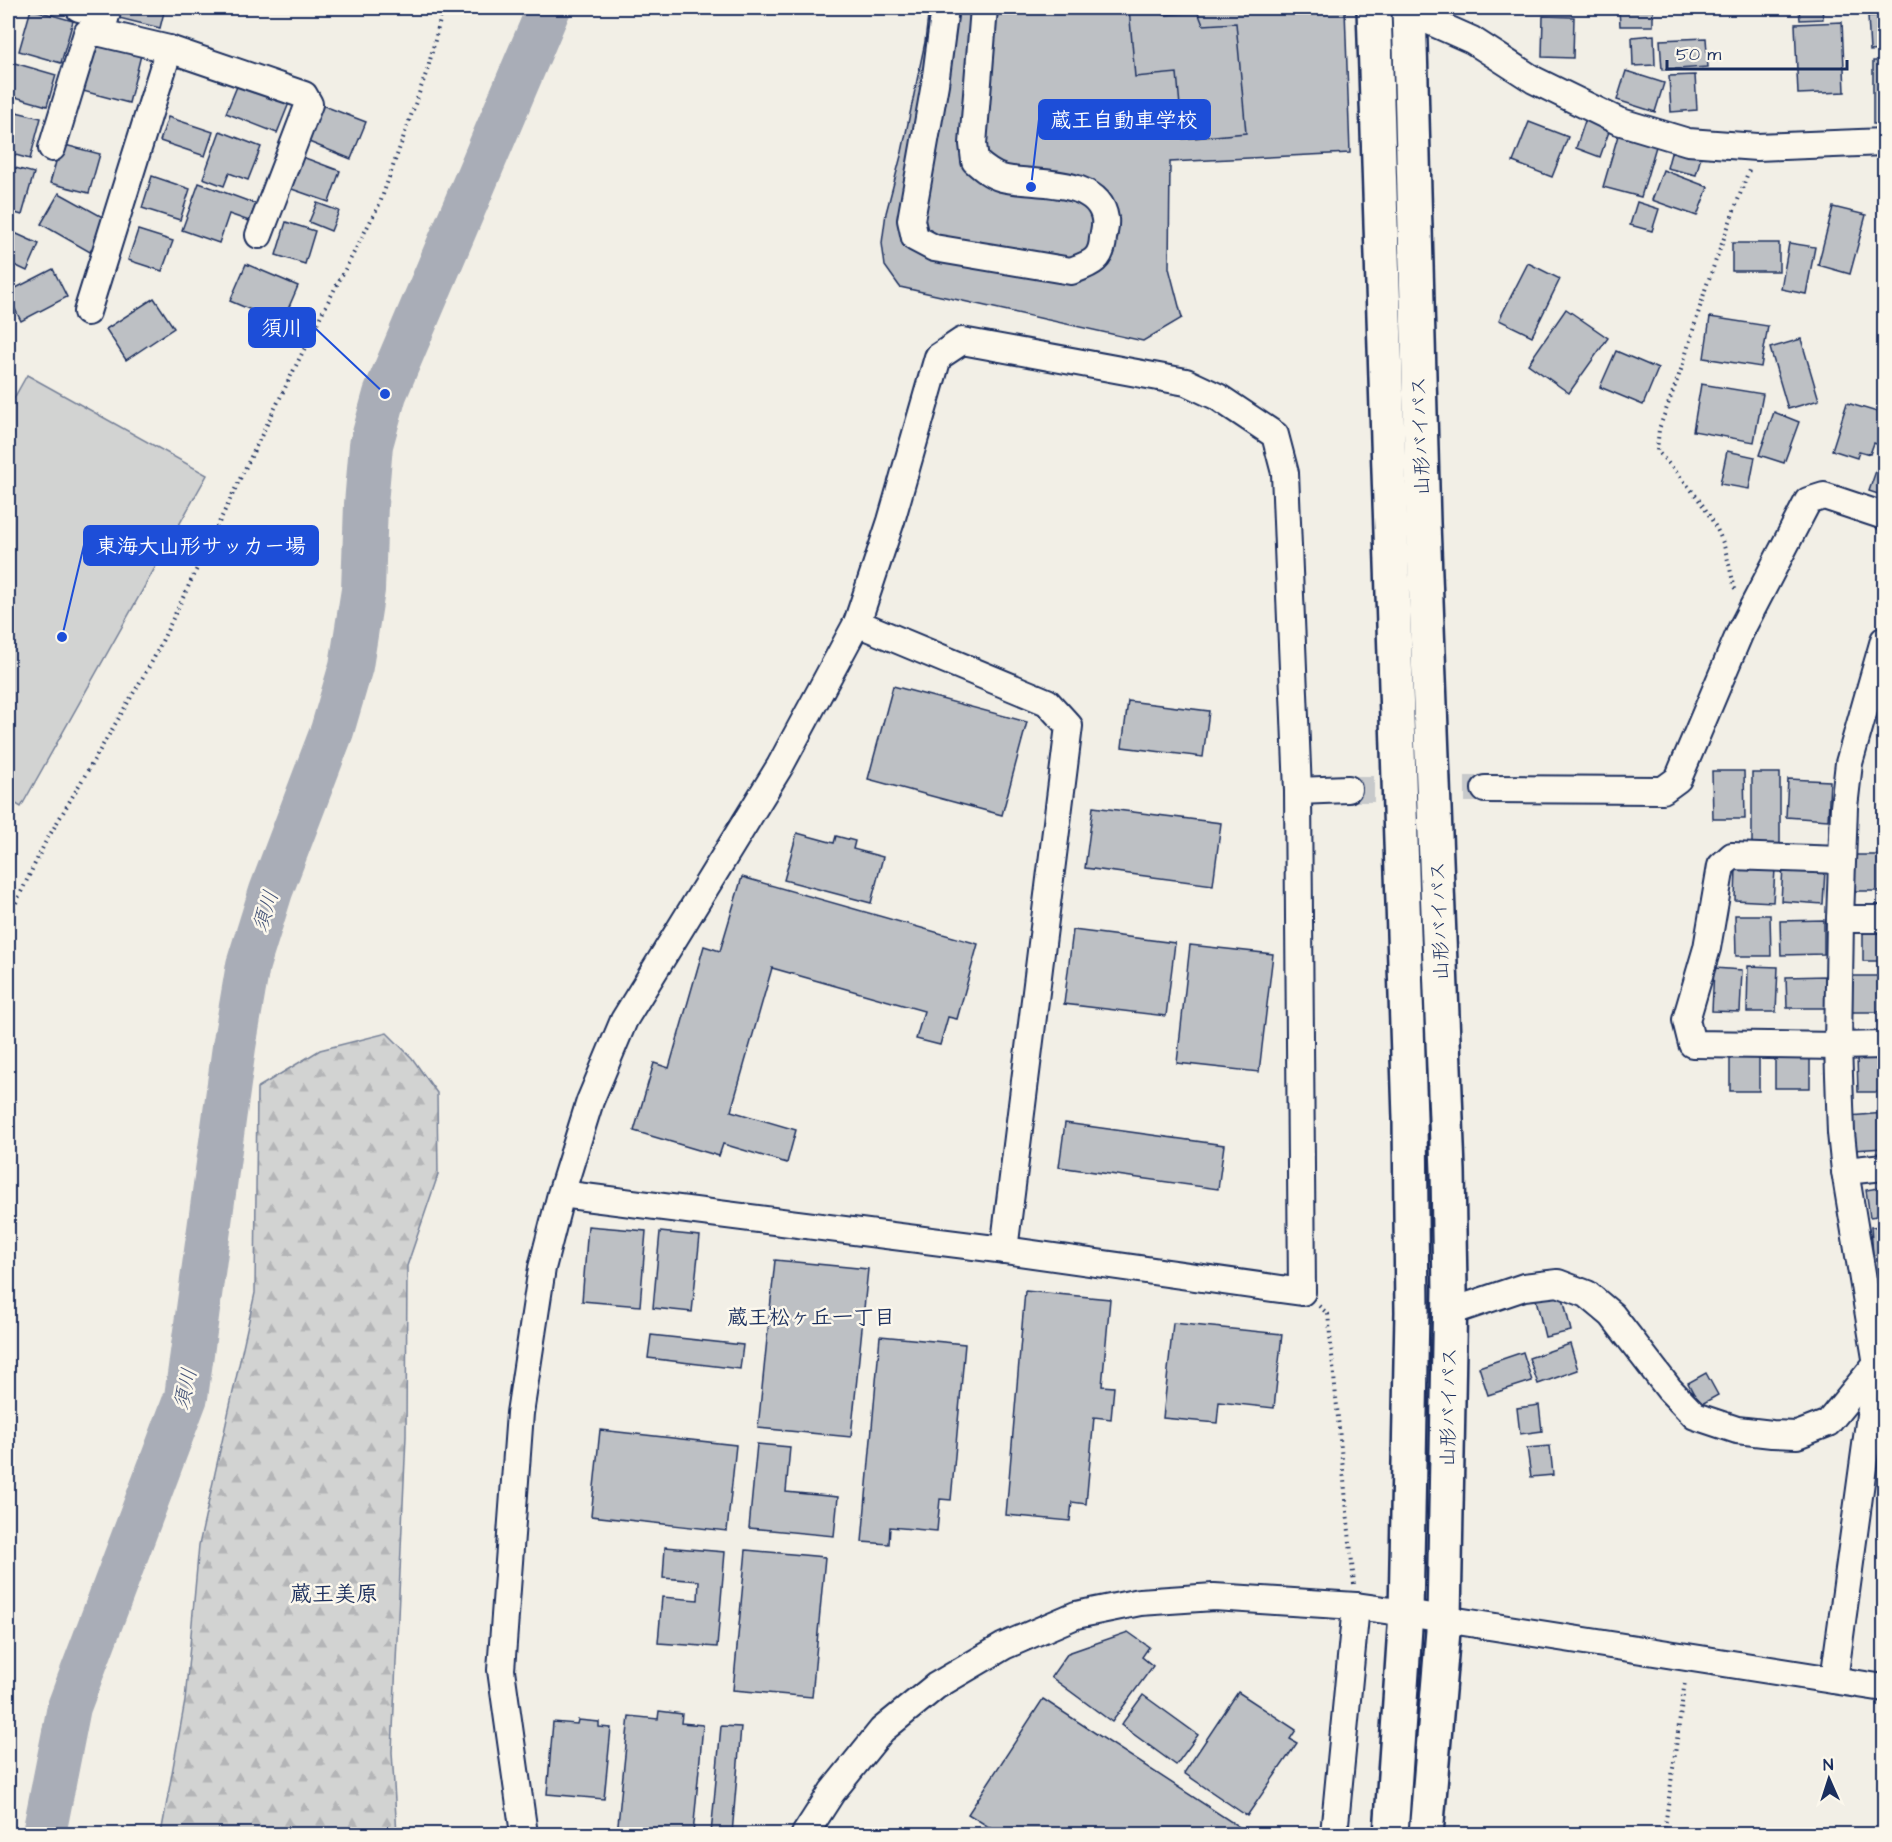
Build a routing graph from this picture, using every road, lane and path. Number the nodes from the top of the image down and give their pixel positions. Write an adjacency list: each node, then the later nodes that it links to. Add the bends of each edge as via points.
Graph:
1 (79, 8): 7 (street)
2 (443, 8): 22 (path, via 428,68 380,203 321,315 153,660 45,843)
3 (945, 8): 4 (street, via 911,220 915,238 934,248 1071,271 1093,263 1103,246 1105,219 1098,201 1082,190 1003,178 975,161)
4 (984, 8)
5 (1374, 8): 35 (highway, 山形バイパス, via 1410,1118 1412,1312)
6 (1409, 10): 10 (street, via 1472,40 1534,80 1618,121 1688,142); 32 (highway, 山形バイパス)
7 (105, 18): 8 (street); 11 (street, via 87,33)
8 (169, 49): 12 (street, via 304,94 309,104); 13 (street)
9 (1884, 142): 10 (street)
10 (1757, 147): 16 (path, via 1659,429 1657,451 1708,512 1723,544)
11 (52, 148)
12 (259, 235)
13 (87, 312)
14 (1884, 516): 16 (street, via 1824,496 1808,501)
15 (857, 623): 20 (street, via 938,357 962,341 1186,382 1218,397 1275,435 1285,473); 29 (street, via 780,766 624,1020 590,1101); 30 (street, via 1047,702 1069,726)
16 (1741, 630): 19 (street, via 1678,779 1663,789)
17 (1884, 640): 21 (street, via 1849,763)
18 (1348, 789): 20 (street)
19 (1485, 789)
20 (1298, 791): 31 (street)
21 (1841, 860): 23 (street); 26 (street, via 1732,856 1721,866 1707,948 1686,1020 1692,1044)
22 (8, 918)
23 (1840, 919): 24 (street); 26 (street)
24 (1884, 919)
25 (1884, 1045): 26 (street)
26 (1838, 1046): 28 (street)
27 (1884, 1167): 28 (street)
28 (1845, 1171): 33 (street)
29 (561, 1194): 30 (street); 40 (street, via 542,1268 520,1413 501,1670)
30 (1004, 1250): 31 (street)
31 (1302, 1292): 34 (path, via 1329,1314)
32 (1450, 1312): 33 (street, via 1524,1287 1558,1284 1587,1294 1612,1315 1695,1416 1749,1431 1797,1435 1828,1423); 36 (highway, 山形バイパス)
33 (1880, 1358): 38 (street)
34 (1356, 1606): 35 (street); 41 (street, via 1214,1597 1140,1602 1076,1615 1004,1646 936,1686 882,1730 832,1792); 42 (street)
35 (1406, 1612): 36 (street); 43 (highway, 山形バイパス)
36 (1444, 1619): 37 (street); 44 (highway, 山形バイパス)
37 (1688, 1656): 38 (street); 45 (path)
38 (1834, 1680): 39 (street)
39 (1884, 1688)
40 (524, 1834)
41 (805, 1834)
42 (1334, 1834)
43 (1391, 1834)
44 (1426, 1834)
45 (1664, 1834)

